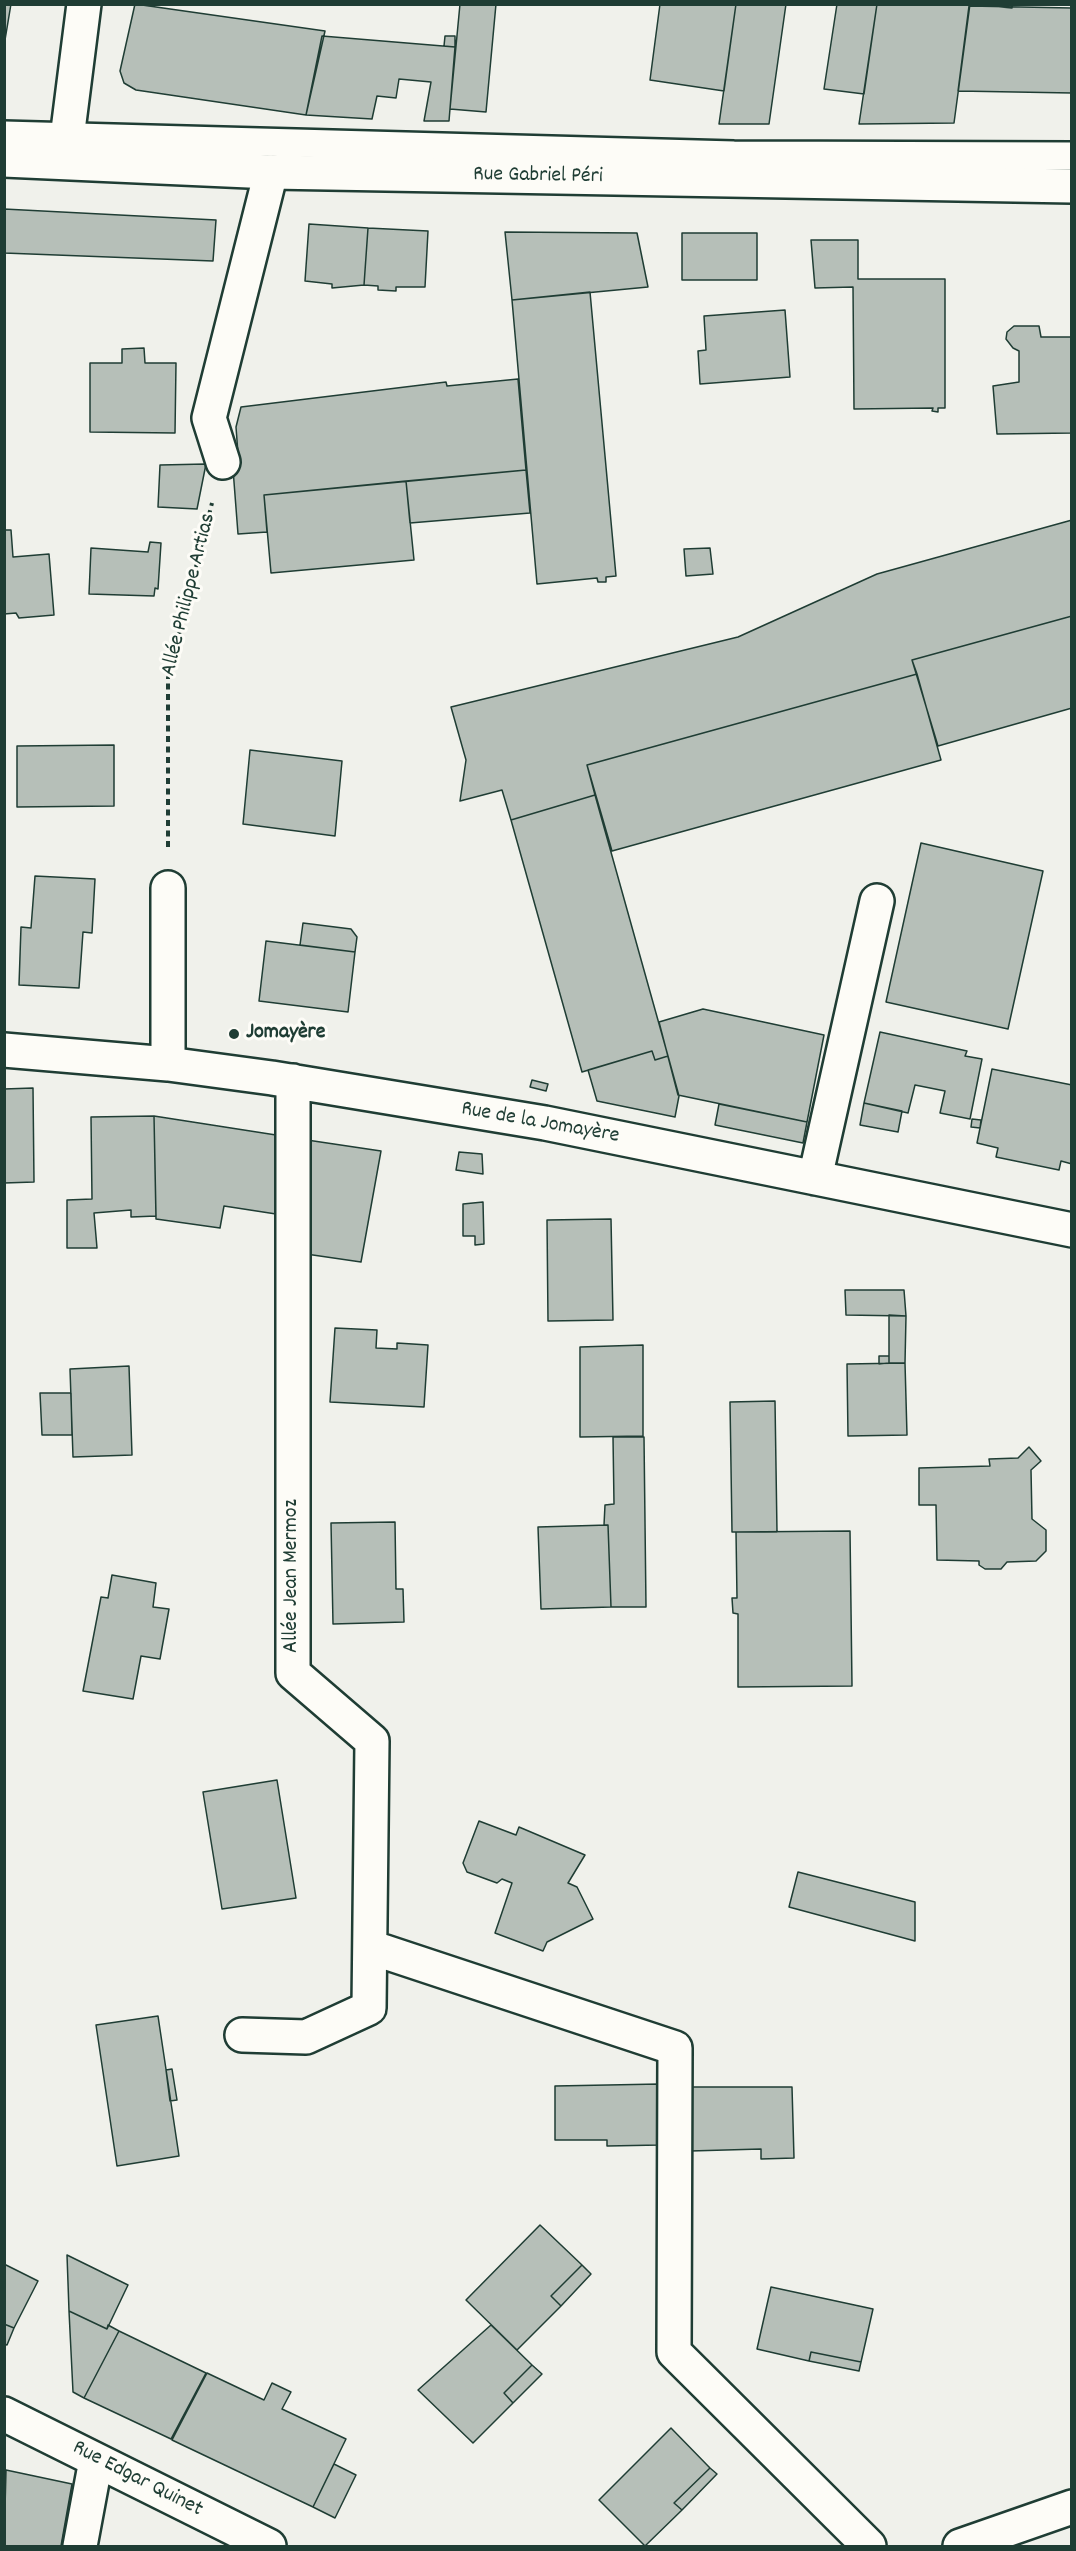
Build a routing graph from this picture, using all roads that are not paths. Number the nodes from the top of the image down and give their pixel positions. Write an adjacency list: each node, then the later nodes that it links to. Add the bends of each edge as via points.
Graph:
1 (84, 4): 3 (street)
2 (4, 135): 3 (lane, Rue Gabriel Péri)
3 (65, 148): 4 (lane, Rue Gabriel Péri, via 226,142 734,155); 5 (street, Rue Gabriel Péri); 6 (street, Rue Gabriel Péri)
4 (1071, 156)
5 (4, 160)
6 (271, 172): 7 (street, Rue Gabriel Péri); 8 (street, via 209,418)
7 (1071, 186)
8 (223, 462)
9 (168, 888): 12 (street)
10 (877, 902): 14 (street)
11 (4, 1050): 12 (street, Rue de la Jomayère)
12 (168, 1064): 13 (street, Rue de la Jomayère)
13 (293, 1082): 14 (street, Rue de la Jomayère, via 545,1123); 16 (street, Allée Jean Mermoz, via 293,1673 372,1741)
14 (815, 1178): 15 (street, Rue de la Jomayère)
15 (1071, 1230)
16 (370, 1947): 17 (street, Allée Jean Mermoz, via 369,2008 306,2037); 23 (street, via 675,2048 674,2352)
17 (242, 2035)
18 (4, 2414): 19 (street, Rue Edgar Quinet)
19 (96, 2460): 21 (street); 22 (street, Rue Edgar Quinet)
20 (1071, 2507): 24 (street)
21 (80, 2547)
22 (269, 2547)
23 (869, 2547)
24 (960, 2547)

